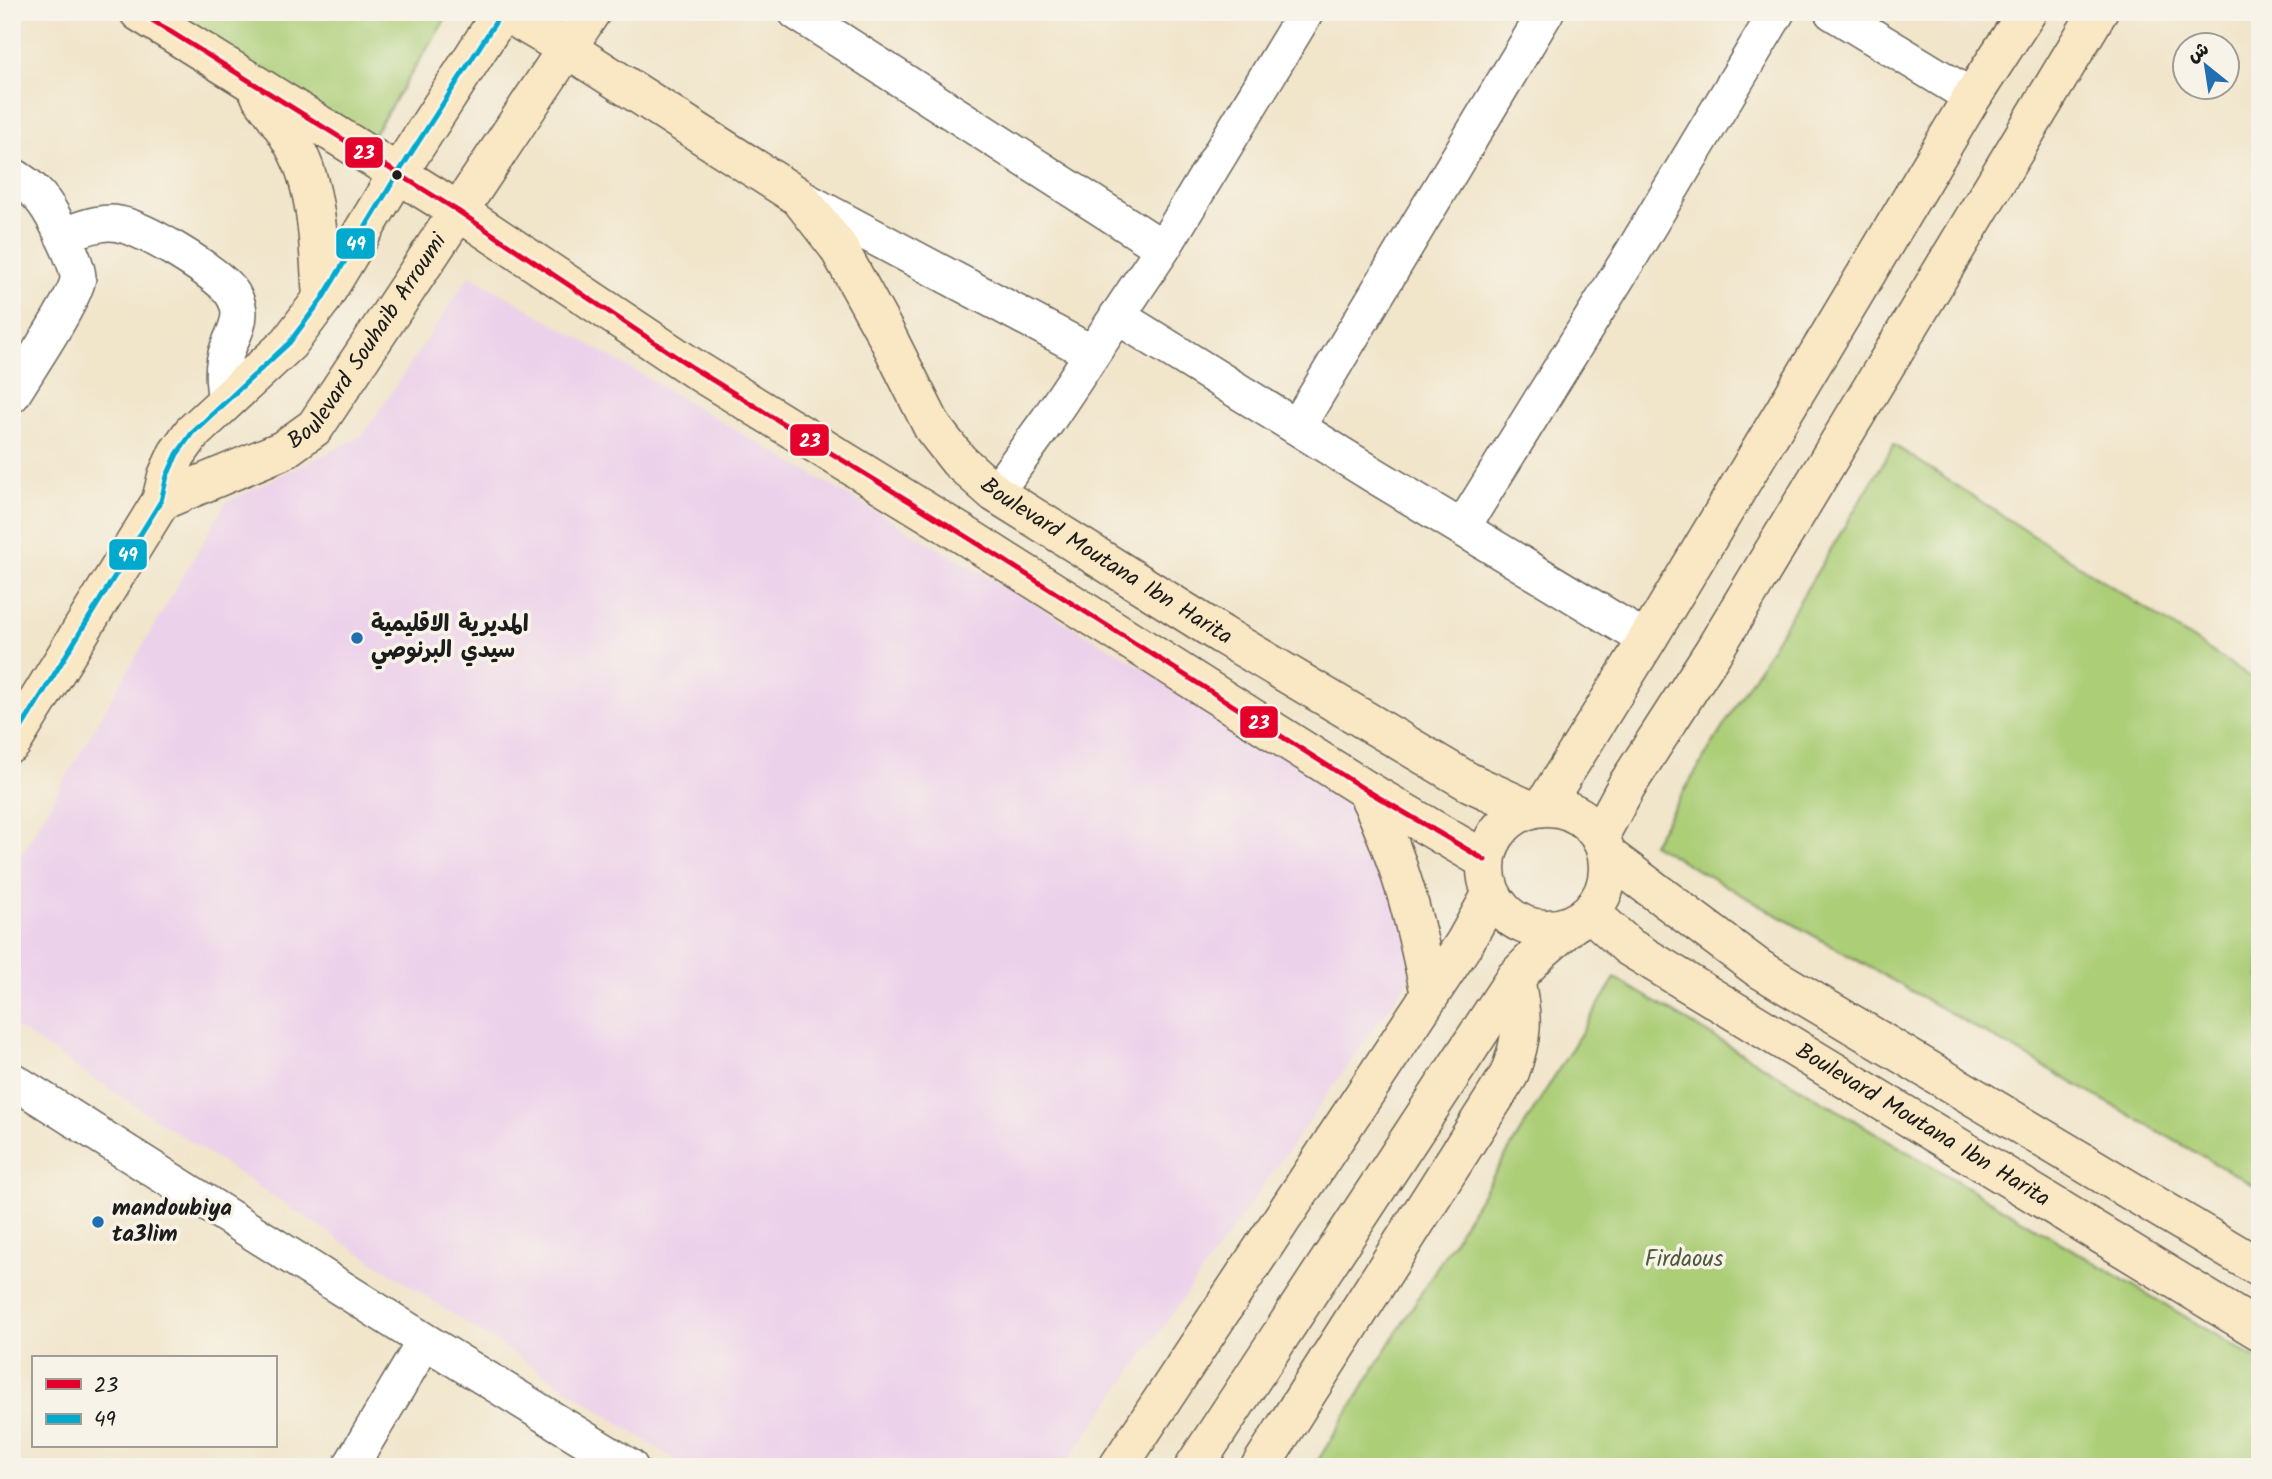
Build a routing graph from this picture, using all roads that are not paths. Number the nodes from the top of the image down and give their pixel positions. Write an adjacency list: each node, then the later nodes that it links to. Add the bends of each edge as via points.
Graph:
1 (139, 12): 12 (street)
2 (504, 12): 11 (street, Boulevard Moutana Ibn Harita); 15 (street)
3 (591, 12): 11 (street, Boulevard Souhaib Arroumi)
4 (796, 12): 19 (street)
5 (1306, 12): 19 (street)
6 (1546, 12): 25 (street)
7 (1777, 12): 28 (street)
8 (1832, 12): 13 (street)
9 (2027, 12): 13 (street)
10 (2098, 12): 33 (street, via 1713,652 1628,785)
11 (568, 49): 16 (street, Boulevard Moutana Ibn Harita); 17 (street, Boulevard Souhaib Arroumi)
12 (251, 83): 15 (street); 20 (street, via 281,123 305,170 314,211)
13 (1972, 97): 29 (street)
14 (12, 175): 18 (street, via 45,202)
15 (397, 175): 17 (street); 20 (street)
16 (799, 197): 22 (street, Boulevard Moutana Ibn Harita); 26 (street, Boulevard Moutana Ibn Harita, via 838,247 933,428 959,461)
17 (458, 211): 27 (street, Boulevard Souhaib Arroumi, via 314,427 282,450); 31 (street, via 693,368)
18 (62, 235): 23 (street, via 78,278); 24 (street, via 118,223 190,259 229,289 239,313 223,366)
19 (1163, 248): 21 (street)
20 (322, 299): 24 (street, via 289,343)
21 (1117, 316): 22 (street); 25 (street)
22 (1092, 353): 26 (street)
23 (12, 395)
24 (226, 401): 27 (street, via 177,454)
25 (1297, 427): 28 (street)
26 (995, 493): 32 (street, Boulevard Moutana Ibn Harita, via 1469,782)
27 (160, 501): 30 (street)
28 (1462, 528): 29 (street)
29 (1647, 640): 32 (street)
30 (12, 743)
31 (1366, 790): 34 (street); 37 (street, via 1403,876)
32 (1536, 807): 33 (street, via 1566,808 1585,819); 34 (street, via 1500,828 1490,843)
33 (1604, 845): 35 (street, via 1609,876 1602,896); 39 (street, via 1759,968)
34 (1488, 877): 35 (street, via 1501,909 1515,920 1552,929); 37 (street, via 1465,942)
35 (1581, 918): 36 (street); 40 (street, Boulevard Moutana Ibn Harita)
36 (1515, 978): 45 (street); 46 (street, via 1522,1013 1520,1045 1508,1075)
37 (1430, 995): 44 (street)
38 (12, 1080): 41 (street)
39 (2260, 1268)
40 (2260, 1331)
41 (425, 1341): 42 (street); 43 (street)
42 (350, 1467)
43 (630, 1467)
44 (1118, 1467)
45 (1194, 1467)
46 (1260, 1467)

